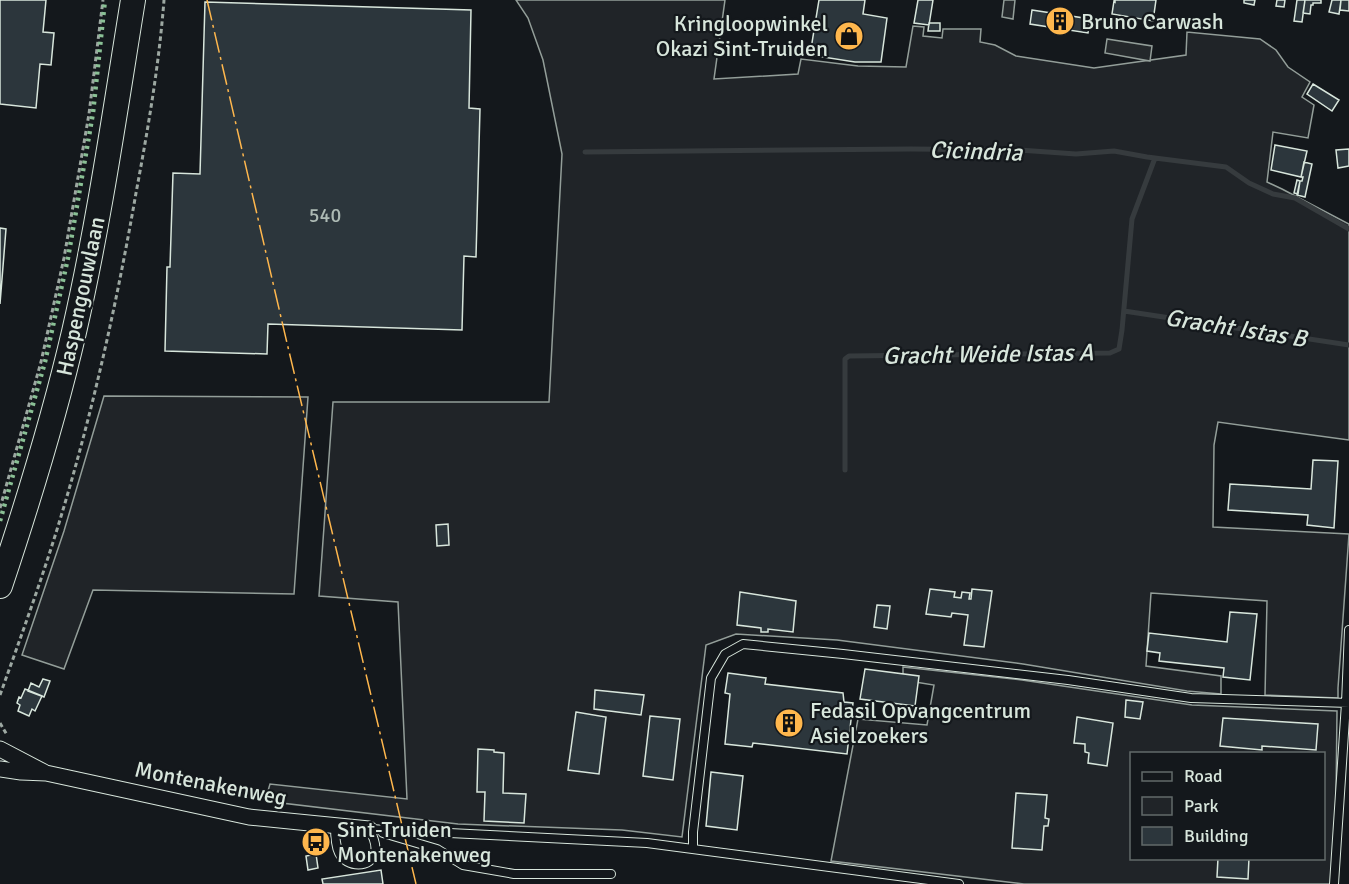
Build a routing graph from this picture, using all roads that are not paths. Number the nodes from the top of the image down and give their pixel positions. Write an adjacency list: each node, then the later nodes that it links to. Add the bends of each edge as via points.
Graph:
1 (133, 0): 2 (main road, Haspengouwlaan, via 74,332 28,505)
2 (0, 586)
3 (1349, 630): 4 (lane)
4 (1347, 703): 10 (lane, via 1191,698 1068,680 743,644 725,654 711,678); 13 (lane)
5 (0, 749): 7 (street, Montenakenweg)
6 (0, 769): 7 (street, Montenakenweg)
7 (46, 773): 8 (street, Montenakenweg, via 249,817)
8 (335, 825): 9 (street, Montenakenweg); 9 (lane, via 340,856 346,862 363,865 372,860 376,851)
9 (369, 829): 10 (lane, via 647,843); 11 (lane, via 437,849 464,865 514,874)
10 (693, 849): 12 (lane)
11 (611, 874)
12 (959, 884)
13 (1334, 884)

